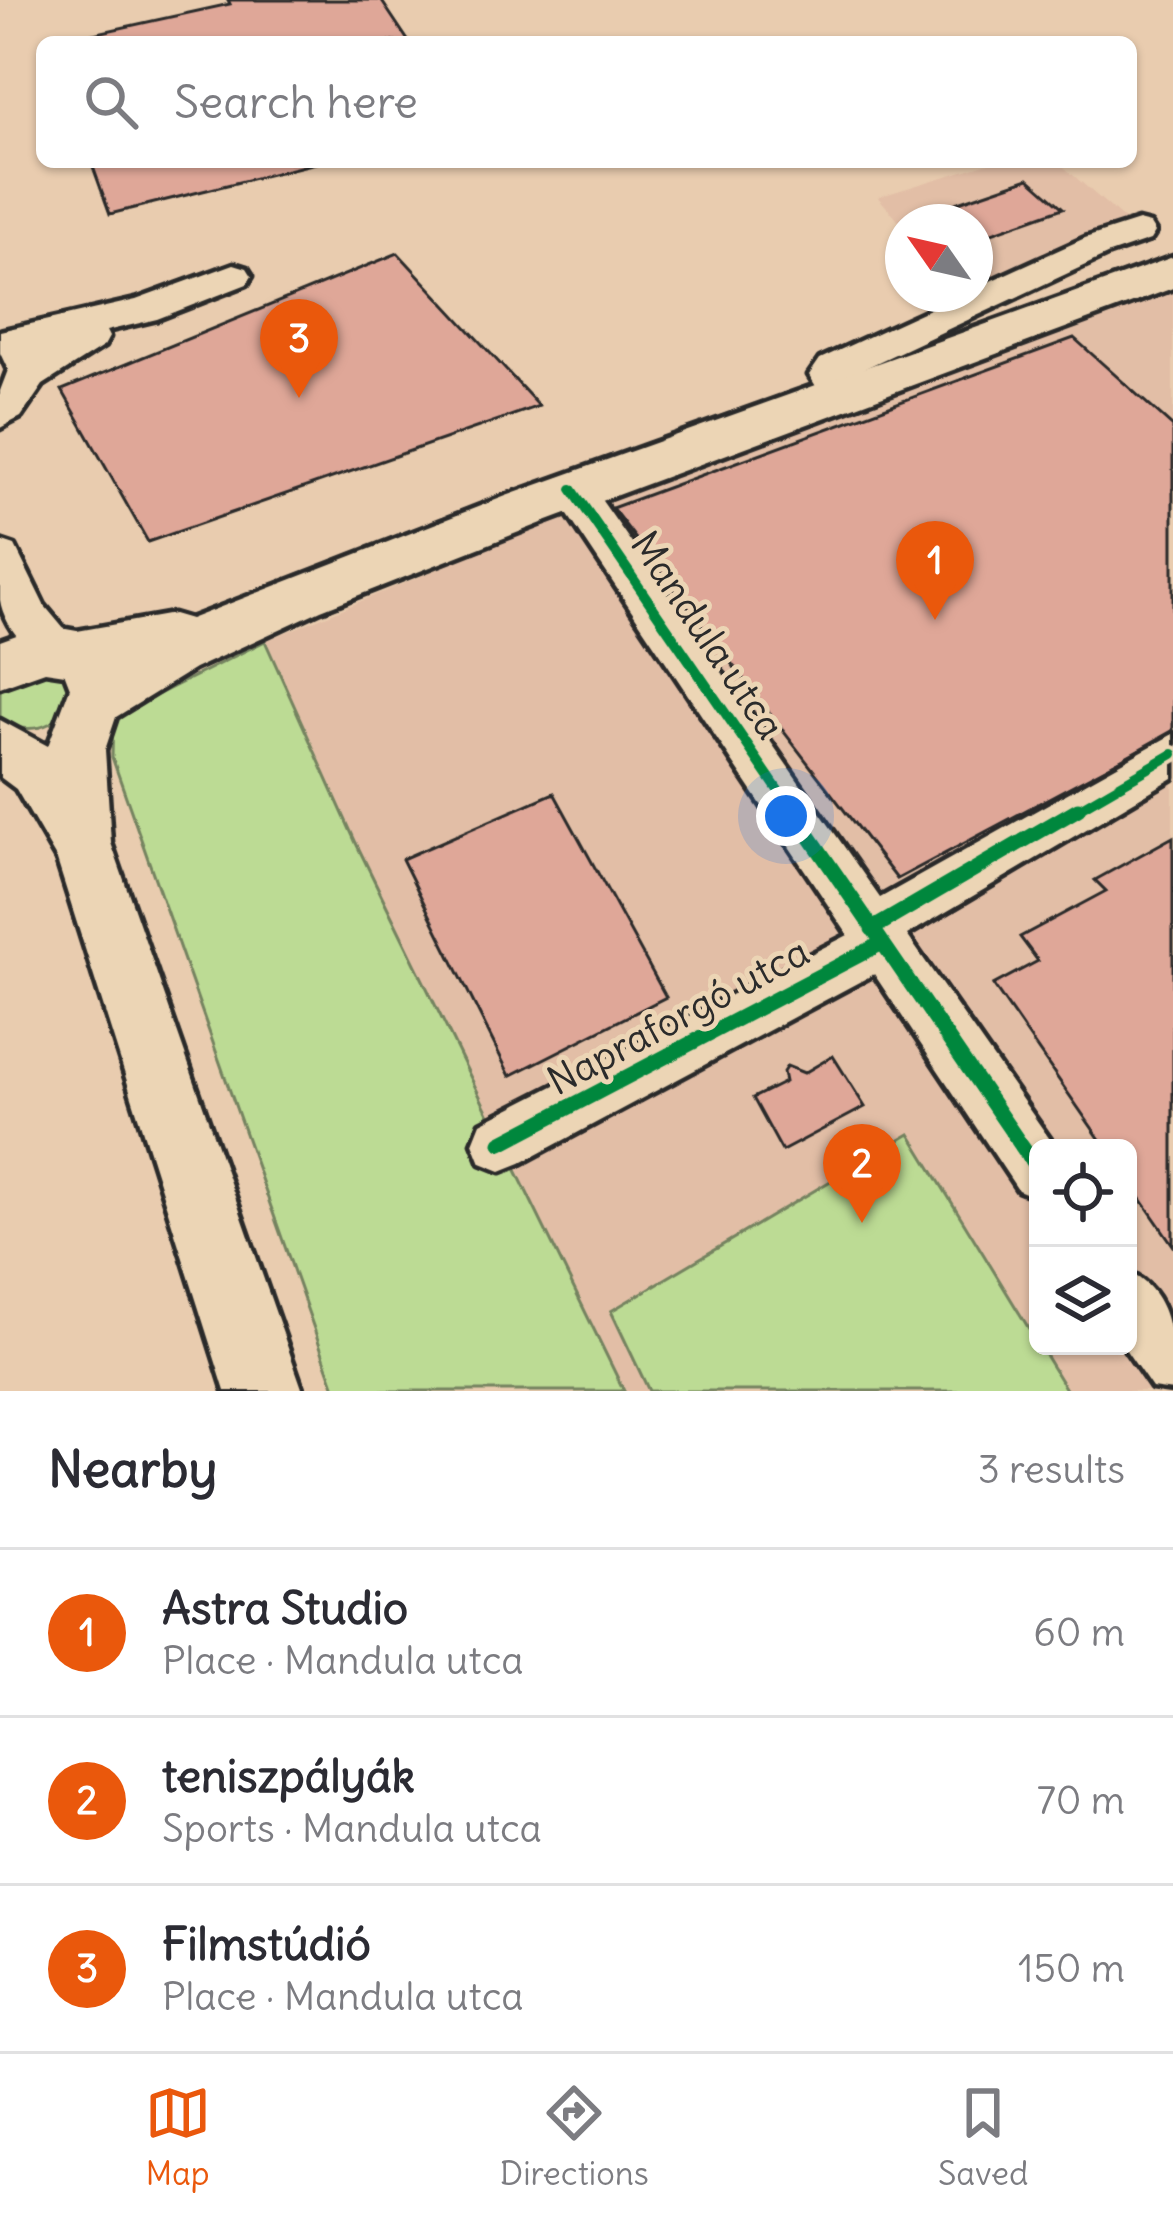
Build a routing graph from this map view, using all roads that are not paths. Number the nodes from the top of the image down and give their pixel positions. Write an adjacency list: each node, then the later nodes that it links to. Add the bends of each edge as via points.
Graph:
1 (1138, 232): 7 (street, via 833,368 828,375)
2 (1173, 272): 7 (main road)
3 (234, 276): 4 (street)
4 (144, 310): 5 (street); 6 (street)
5 (3, 342): 6 (street, via 25,359)
6 (28, 377): 8 (street)
7 (840, 394): 9 (main road)
8 (0, 414)
9 (572, 489): 12 (main road, via 258,614 126,680); 16 (street, Mandula utca)
10 (1, 567): 12 (street)
11 (0, 664): 12 (main road, via 26,651)
12 (79, 680): 13 (main road, via 58,740); 15 (main road)
13 (3, 746): 15 (main road, via 37,771)
14 (1173, 754): 16 (street, Napraforgó utca)
15 (85, 852): 21 (main road)
16 (877, 936): 17 (street, Napraforgó utca); 18 (street, Mandula utca)
17 (500, 1143)
18 (1029, 1157)
19 (1137, 1314): 20 (street)
20 (1173, 1367)
21 (265, 1391)

